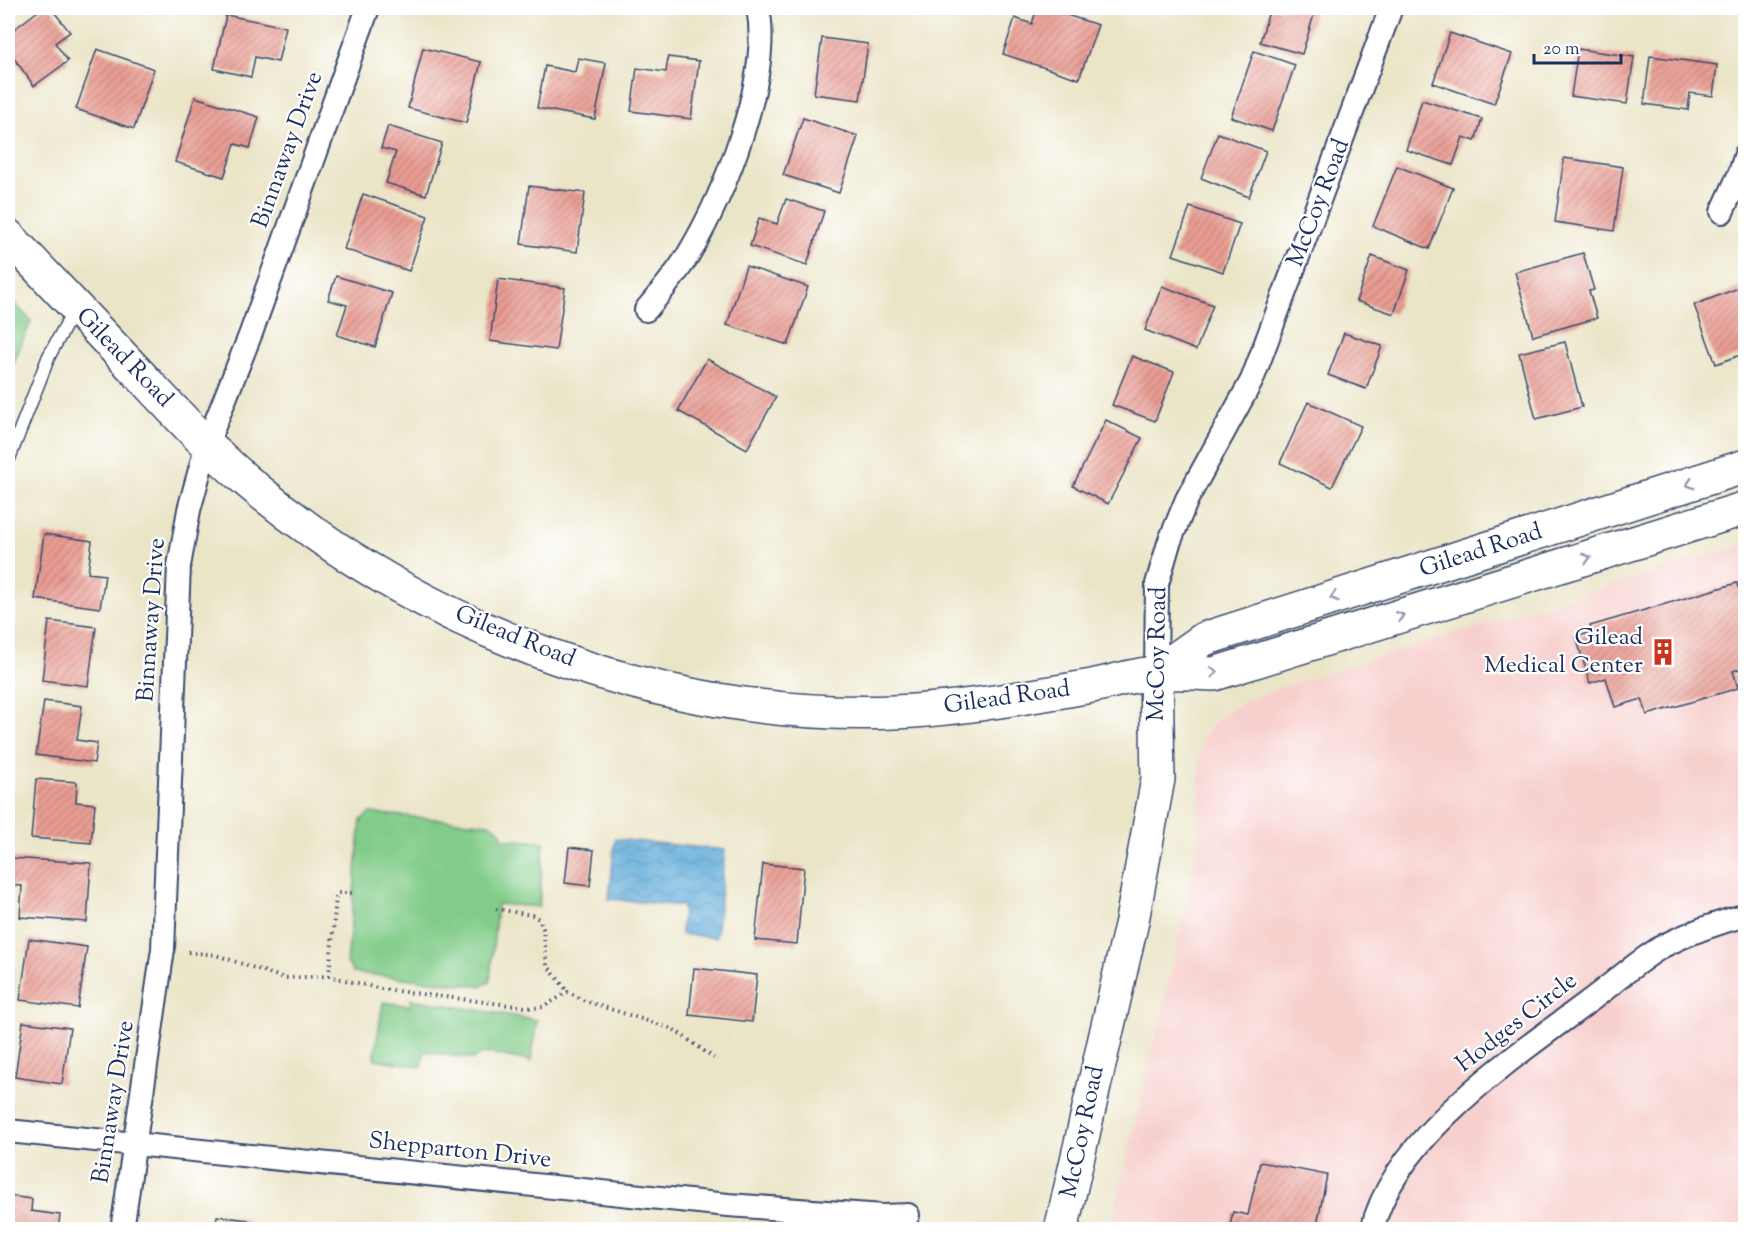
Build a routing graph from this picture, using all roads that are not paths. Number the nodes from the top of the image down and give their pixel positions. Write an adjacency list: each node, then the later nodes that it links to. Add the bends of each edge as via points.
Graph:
1 (368, 8): 9 (street, Binnaway Drive)
2 (758, 8): 8 (street, via 759,70 737,145 688,256)
3 (1391, 8): 13 (street, McCoy Road, via 1252,381 1187,499 1169,543 1157,584)
4 (1746, 154): 5 (street)
5 (1722, 212)
6 (8, 236): 7 (main road, Gilead Road)
7 (76, 307): 9 (main road, Gilead Road); 10 (lane, via 50,356)
8 (646, 310)
9 (207, 444): 13 (main road, Gilead Road, via 248,482 321,536 386,579 449,611 552,655 625,679 712,700 788,709 893,712 980,705); 16 (street, Binnaway Drive, via 179,566 163,949)
10 (8, 461)
11 (1746, 466): 13 (main road, Gilead Road, one-way to 13, via 1204,639)
12 (1746, 508): 13 (main road, Gilead Road, one-way to 12, via 1214,674)
13 (1156, 673): 19 (main road, McCoy Road, via 1158,779 1131,925)
14 (1746, 915): 20 (street, Hodges Circle, via 1708,925 1663,946 1458,1103 1414,1151 1393,1181)
15 (8, 1131): 16 (street, Shepparton Drive)
16 (133, 1145): 17 (street, Shepparton Drive, via 728,1205); 18 (street, Binnaway Drive)
17 (908, 1215)
18 (122, 1230)
19 (1061, 1230)
20 (1372, 1230)

